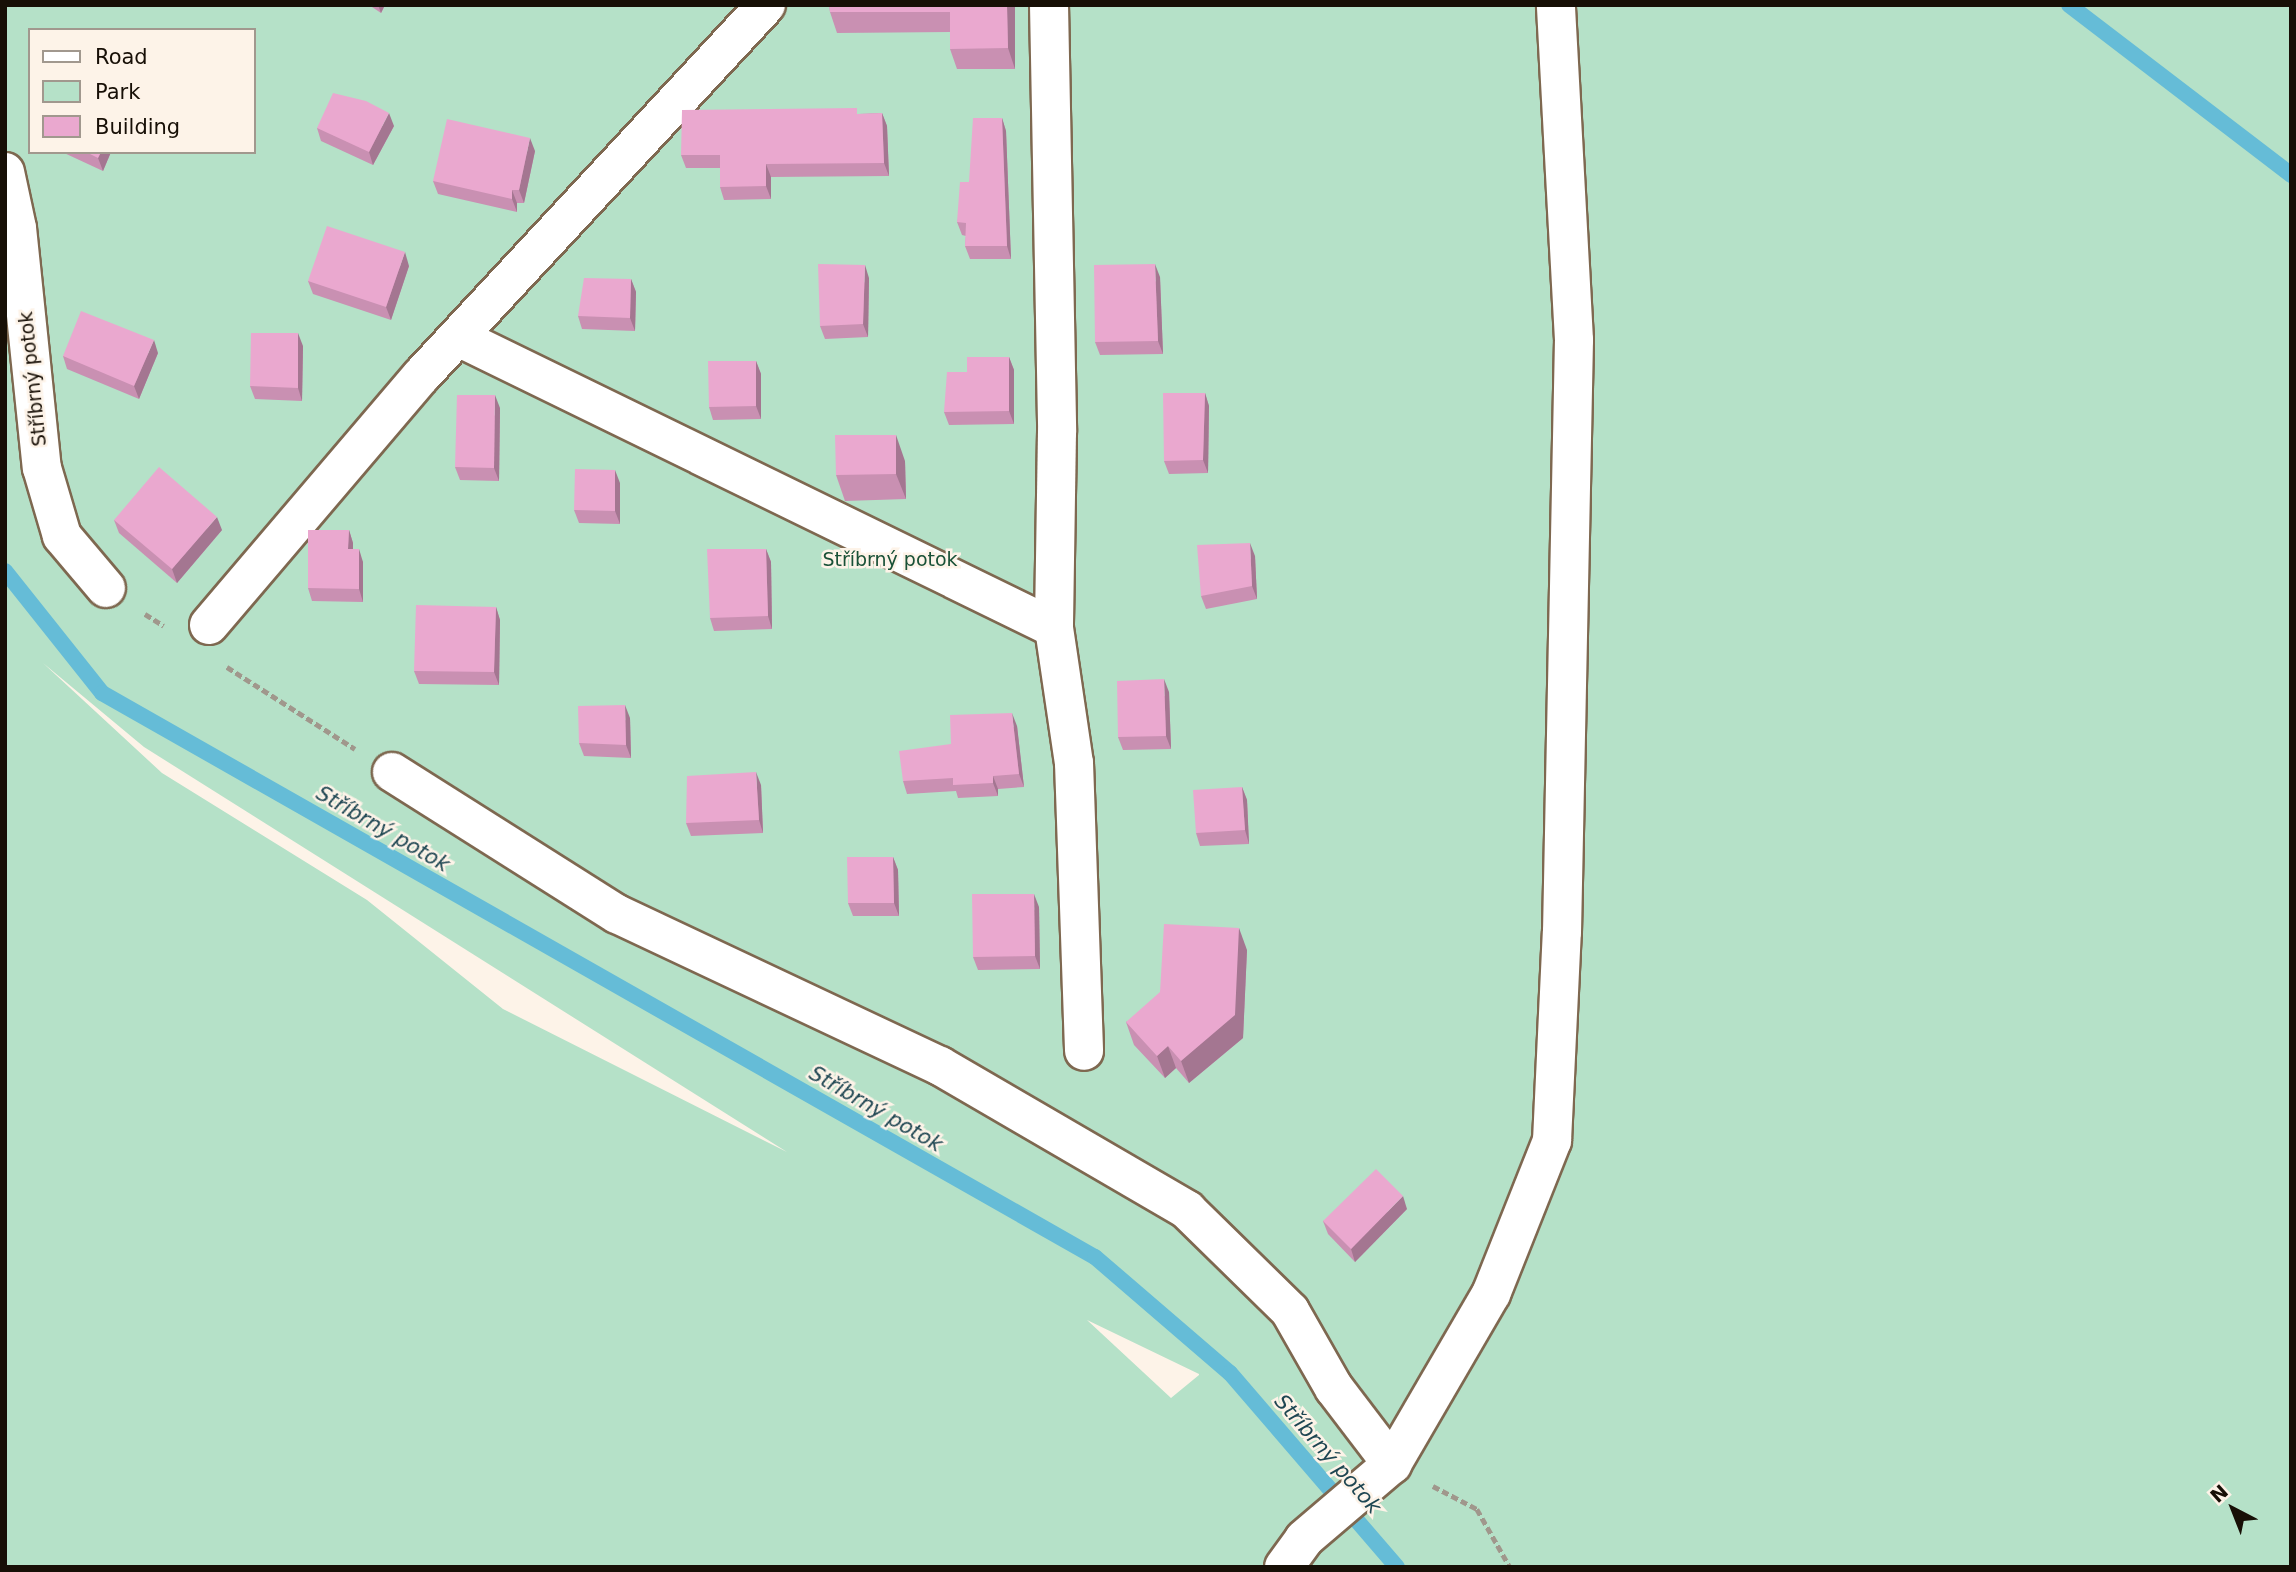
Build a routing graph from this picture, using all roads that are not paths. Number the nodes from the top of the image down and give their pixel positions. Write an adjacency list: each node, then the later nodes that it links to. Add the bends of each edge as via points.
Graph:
1 (766, 5): 5 (lane)
2 (1049, 5): 8 (lane, via 1057,432)
3 (1556, 5): 11 (lane, via 1574,340 1562,932 1552,1141 1491,1294)
4 (5, 172): 6 (lane, Stříbrný potok, via 18,228 42,468 62,536)
5 (458, 337): 7 (lane); 8 (lane)
6 (106, 588)
7 (208, 625)
8 (1054, 628): 10 (lane, via 1074,763)
9 (392, 772): 11 (lane, via 617,914 940,1066 1187,1210 1290,1311 1334,1388)
10 (1084, 1051)
11 (1392, 1464): 12 (lane, via 1304,1539)
12 (1283, 1567)

